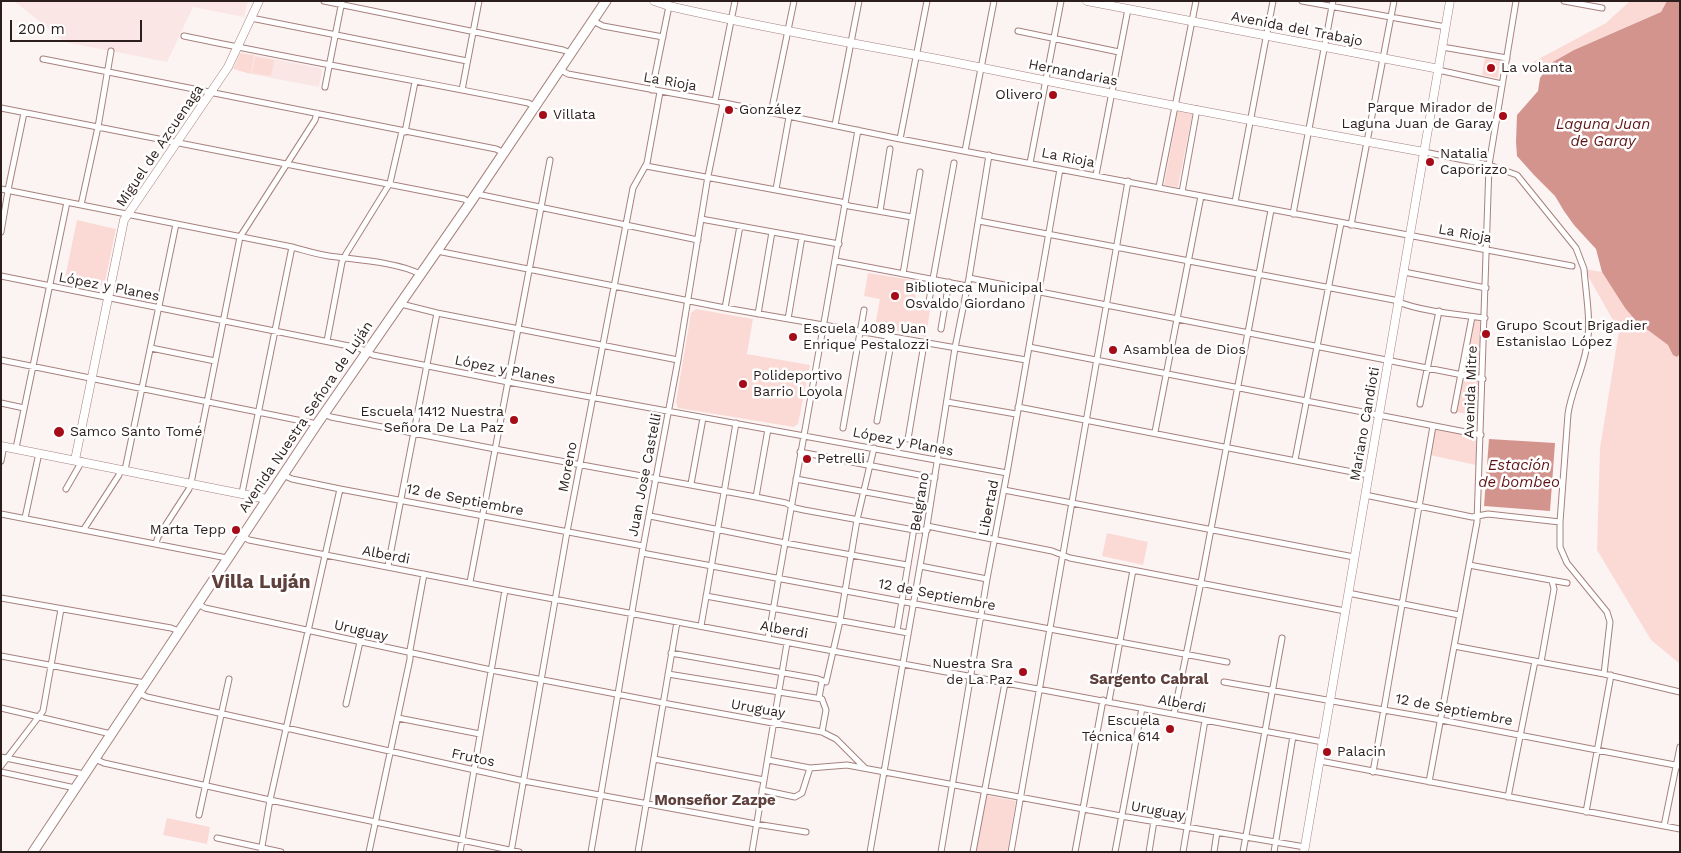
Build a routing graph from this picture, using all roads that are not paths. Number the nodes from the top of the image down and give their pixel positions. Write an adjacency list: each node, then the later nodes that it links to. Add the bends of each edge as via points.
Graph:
1 (259, 1): 28 (street, Miguel de Azcuenaga)
2 (324, 1): 22 (street)
3 (479, 1): 34 (street)
4 (598, 1): 30 (main road)
5 (606, 1): 30 (main road, Avenida Nuestra Señora de Luján)
6 (654, 1): 25 (street, Hernandarias)
7 (735, 1): 31 (street)
8 (794, 1): 35 (street)
9 (859, 1): 42 (street)
10 (927, 1): 49 (street)
11 (994, 1): 55 (street)
12 (1061, 1): 41 (street)
13 (1087, 1): 21 (street, Avenida del Trabajo)
14 (1196, 1): 32 (street)
15 (1273, 1): 39 (street)
16 (1302, 1): 24 (street)
17 (1394, 1): 29 (street)
18 (1450, 1): 33 (street, Mariano Candioti)
19 (1516, 1): 51 (street, Avenida Mitre)
20 (1564, 1): 23 (street)
21 (1096, 2): 27 (street, Avenida del Trabajo)
22 (342, 3): 34 (street); 38 (street)
23 (1586, 3): 26 (street)
24 (1332, 4): 29 (street); 43 (street)
25 (669, 6): 31 (street, Hernandarias); 40 (street)
26 (1602, 8)
27 (1128, 9): 32 (street, Avenida del Trabajo); 47 (street)
28 (251, 18): 38 (street); 45 (street, Miguel de Azcuenaga)
29 (1390, 18): 33 (street); 50 (street)
30 (594, 19): 40 (street, via 603,26); 48 (main road, Avenida Nuestra Señora de Luján)
31 (731, 21): 35 (street, Hernandarias); 68 (street)
32 (1192, 22): 39 (street, Avenida del Trabajo); 70 (street)
33 (1446, 27): 44 (street, Mariano Candioti)
34 (473, 32): 48 (street); 53 (street)
35 (788, 32): 42 (street, Hernandarias); 76 (street)
36 (1018, 32): 41 (street)
37 (184, 36): 45 (street)
38 (336, 36): 53 (street); 54 (street)
39 (1266, 36): 43 (street, Avenida del Trabajo); 78 (street)
40 (663, 37): 64 (street)
41 (1054, 39): 47 (street); 59 (street)
42 (851, 42): 49 (street, Hernandarias); 79 (street)
43 (1324, 47): 50 (street, Avenida del Trabajo); 83 (street)
44 (1442, 47): 51 (street); 57 (street, Mariano Candioti)
45 (238, 48): 54 (street); 66 (street, Miguel de Azcuenaga)
46 (111, 51): 58 (street)
47 (1119, 52): 67 (street)
48 (572, 53): 56 (main road, Avenida Nuestra Señora de Luján)
49 (917, 56): 55 (street, Hernandarias); 84 (street)
50 (1383, 58): 57 (street, Avenida del Trabajo); 86 (street)
51 (1506, 58): 61 (street, Avenida Mitre)
52 (43, 59): 58 (street)
53 (467, 61): 63 (street)
54 (329, 66): 60 (street); 62 (street)
55 (981, 68): 59 (street, Hernandarias); 88 (street)
56 (560, 70): 64 (street, La Rioja); 71 (main road, Avenida Nuestra Señora de Luján)
57 (1438, 70): 61 (street, Avenida del Trabajo); 89 (street, Mariano Candioti)
58 (107, 72): 66 (street); 80 (street)
59 (1046, 81): 67 (street, Hernandarias); 94 (street)
60 (415, 82): 63 (street); 82 (street)
61 (1502, 84): 96 (street, Avenida Mitre)
62 (325, 87)
63 (462, 90): 71 (street)
64 (652, 90): 65 (street, La Rioja)
65 (660, 92): 68 (street, La Rioja); 97 (street, Moreno)
66 (211, 93): 75 (street); 85 (street, Miguel de Azcuenaga)
67 (1112, 93): 70 (street, Hernandarias); 100 (street)
68 (714, 101): 69 (street, La Rioja)
69 (723, 103): 76 (street, La Rioja); 101 (street, Juan Jose Castelli)
70 (1176, 105): 73 (street, Hernandarias); 104 (street)
71 (536, 107): 90 (main road, Avenida Nuestra Señora de Luján)
72 (1, 108): 74 (street)
73 (1197, 109): 78 (street, Hernandarias); 108 (street)
74 (24, 113): 80 (street); 107 (street)
75 (317, 113): 82 (street); 95 (street)
76 (771, 113): 77 (street, La Rioja)
77 (790, 117): 79 (street, La Rioja); 105 (street)
78 (1251, 120): 83 (street, Hernandarias); 112 (street)
79 (835, 125): 81 (street, La Rioja)
80 (98, 127): 85 (street); 115 (street)
81 (858, 130): 84 (street, La Rioja); 114 (street)
82 (403, 131): 90 (street); 103 (street)
83 (1309, 131): 86 (street, Hernandarias); 119 (street)
84 (900, 138): 88 (street, La Rioja)
85 (177, 142): 95 (street); 120 (street, Miguel de Azcuenaga)
86 (1368, 142): 89 (street, Hernandarias); 127 (street)
87 (890, 149): 118 (street)
88 (965, 151): 91 (street, La Rioja)
89 (1424, 152): 96 (street, Hernandarias); 132 (street, Mariano Candioti)
90 (504, 153): 109 (main road, Avenida Nuestra Señora de Luján)
91 (990, 155): 94 (street, La Rioja); 123 (street, Belgrano)
92 (550, 160): 116 (street)
93 (954, 163): 152 (street)
94 (1030, 163): 98 (street, La Rioja)
95 (287, 164): 103 (street); 133 (street)
96 (1489, 165): 139 (street, Avenida Mitre); 276 (street, Hernandarias, via 1520,177 1576,248 1584,269 1588,340 1568,407)
97 (646, 166): 101 (street); 126 (street, Moreno, via 634,184)
98 (1060, 169): 100 (street, La Rioja); 131 (street, Libertad)
99 (920, 172): 121 (street)
100 (1096, 175): 102 (street, La Rioja)
101 (708, 176): 105 (street); 122 (street, Juan Jose Castelli)
102 (1128, 181): 104 (street, La Rioja); 138 (street)
103 (390, 183): 113 (street); 141 (street)
104 (1159, 187): 108 (street, La Rioja)
105 (776, 188): 114 (street)
106 (1, 189): 107 (street)
107 (8, 190): 111 (street); 129 (street)
108 (1182, 192): 110 (street, La Rioja)
109 (477, 194): 113 (main road, Avenida Nuestra Señora de Luján); 116 (street)
110 (1201, 196): 112 (street, La Rioja); 142 (street)
111 (67, 202): 115 (street); 154 (street)
112 (1235, 202): 117 (street, La Rioja)
113 (470, 203): 140 (main road, Avenida Nuestra Señora de Luján)
114 (846, 204): 118 (street); 136 (street)
115 (81, 205): 120 (street)
116 (540, 208): 126 (street); 145 (street)
117 (1270, 210): 119 (street, La Rioja); 147 (street)
118 (880, 211): 121 (street)
119 (1293, 214): 124 (street, La Rioja)
120 (127, 215): 125 (street); 160 (street, Miguel de Azcuenaga)
121 (912, 217): 149 (street)
122 (701, 219): 128 (street); 135 (street, Juan Jose Castelli)
123 (979, 221): 131 (street); 151 (street, Belgrano)
124 (1341, 223): 127 (street, La Rioja); 157 (street)
125 (176, 224): 133 (street); 166 (street)
126 (625, 225): 135 (street); 156 (street, Moreno)
127 (1351, 225): 132 (street, La Rioja)
128 (740, 226): 130 (street); 167 (street)
129 (1, 232)
130 (772, 232): 134 (street); 171 (street)
131 (1048, 234): 138 (street); 159 (street, Libertad)
132 (1410, 236): 139 (street, La Rioja); 146 (street, Mariano Candioti)
133 (240, 237): 137 (street); 176 (street)
134 (802, 237): 136 (street); 174 (street)
135 (698, 240): 162 (street, Juan Jose Castelli)
136 (839, 244): 143 (street)
137 (292, 247): 141 (street); 180 (street)
138 (1116, 247): 142 (street); 165 (street)
139 (1487, 250): 144 (street, La Rioja); 158 (street, Avenida Mitre)
140 (437, 251): 145 (street); 148 (main road, Avenida Nuestra Señora de Luján)
141 (344, 258): 148 (street); 184 (street)
142 (1188, 260): 147 (street); 175 (street)
143 (836, 262): 149 (street); 177 (street)
144 (1572, 266)
145 (530, 270): 156 (street); 178 (street)
146 (1404, 272): 158 (street); 163 (street, Mariano Candioti)
147 (1259, 273): 157 (street); 182 (street)
148 (420, 274): 164 (main road, Avenida Nuestra Señora de Luján)
149 (902, 274): 152 (street)
150 (1, 276): 154 (street, López y Planes)
151 (969, 278): 155 (street, Belgrano); 159 (street)
152 (933, 279): 153 (street); 161 (street)
153 (949, 282): 155 (street); 179 (street)
154 (50, 286): 160 (street, López y Planes); 198 (street)
155 (967, 286): 190 (street, Belgrano)
156 (613, 287): 162 (street); 186 (street, Moreno)
157 (1328, 287): 163 (street); 188 (street)
158 (1486, 288): 173 (street, Avenida Mitre)
159 (1038, 292): 165 (street); 187 (street, Libertad)
160 (108, 298): 166 (street, López y Planes); 203 (street, Miguel de Azcuenaga)
161 (929, 301)
162 (688, 302): 167 (street); 193 (street, Juan Jose Castelli)
163 (1398, 302): 169 (street); 197 (street, Mariano Candioti)
164 (401, 304): 170 (street); 191 (main road, Avenida Nuestra Señora de Luján)
165 (1106, 306): 175 (street); 195 (street)
166 (159, 308): 176 (street, López y Planes); 189 (street)
167 (725, 308): 171 (street)
168 (864, 310): 181 (street)
169 (1439, 311): 172 (street); 200 (street)
170 (437, 313): 178 (street); 199 (street)
171 (758, 314): 174 (street)
172 (1472, 316): 173 (street); 202 (street)
173 (1485, 318): 204 (street, Avenida Mitre)
174 (788, 319): 177 (street)
175 (1177, 320): 182 (street); 201 (street)
176 (223, 321): 180 (street, López y Planes); 196 (street)
177 (824, 325): 181 (street); 232 (street)
178 (518, 329): 186 (street); 205 (street)
179 (941, 329)
180 (274, 331): 184 (street, López y Planes); 217 (street)
181 (860, 332): 183 (street); 228 (street)
182 (1247, 333): 188 (street); 206 (street)
183 (892, 338): 185 (street); 224 (street)
184 (327, 341): 191 (street, López y Planes)
185 (924, 344): 190 (street); 234 (street)
186 (603, 346): 193 (street); 208 (street, Moreno)
187 (1029, 347): 194 (street, Libertad); 195 (street)
188 (1316, 347): 197 (street); 209 (street)
189 (151, 348): 196 (street); 207 (street)
190 (956, 348): 194 (street); 211 (street, Belgrano)
191 (367, 352): 199 (street, López y Planes); 219 (main road, Avenida Nuestra Señora de Luján)
192 (1, 360): 198 (street)
193 (678, 360): 218 (street, Juan Jose Castelli)
194 (1026, 360): 214 (street, Libertad)
195 (1097, 360): 201 (street); 223 (street)
196 (215, 361): 210 (street)
197 (1388, 361): 200 (street); 221 (street, Mariano Candioti)
198 (33, 366): 203 (street); 215 (street)
199 (426, 366): 205 (street, López y Planes); 230 (street)
200 (1427, 368): 202 (street); 213 (street)
201 (1167, 373): 206 (street); 231 (street)
202 (1460, 375): 204 (street); 216 (street)
203 (92, 378): 207 (street); 242 (street, Miguel de Azcuenaga)
204 (1483, 379): 233 (street, Avenida Mitre)
205 (508, 382): 208 (street, López y Planes); 239 (street)
206 (1237, 386): 209 (street); 236 (street)
207 (142, 388): 210 (street); 248 (street)
208 (592, 398): 218 (street, López y Planes); 246 (street, Moreno)
209 (1307, 400): 221 (street); 244 (street)
210 (207, 401): 217 (street); 255 (street)
211 (947, 402): 220 (street); 243 (street, Belgrano)
212 (1, 403): 215 (street)
213 (1420, 404)
214 (1018, 407): 220 (street, Libertad); 223 (street)
215 (24, 408): 237 (street)
216 (1454, 410)
217 (258, 411): 226 (street); 262 (street)
218 (669, 412): 222 (street, López y Planes); 254 (street, Juan Jose Castelli)
219 (324, 414): 226 (main road, Avenida Nuestra Señora de Luján); 230 (street)
220 (1016, 414): 249 (street, Libertad)
221 (1379, 415): 227 (street); 251 (street, Mariano Candioti)
222 (703, 418): 225 (street, López y Planes); 256 (street)
223 (1086, 420): 231 (street); 267 (street)
224 (877, 421)
225 (736, 423): 229 (street, López y Planes); 260 (street)
226 (317, 424): 250 (main road, Avenida Nuestra Señora de Luján)
227 (1433, 426): 233 (street); 269 (street)
228 (843, 428)
229 (768, 429): 232 (street, López y Planes); 264 (street)
230 (413, 432): 239 (street); 266 (street)
231 (1155, 432): 236 (street)
232 (803, 435): 238 (street, López y Planes); 240 (street)
233 (1481, 435): 273 (street, Avenida Mitre)
234 (908, 439)
235 (3, 446): 237 (street); 245 (street)
236 (1225, 446): 244 (street); 280 (street)
237 (16, 448): 241 (street)
238 (874, 448): 243 (street, López y Planes); 247 (street)
239 (495, 449): 246 (street); 271 (street)
240 (800, 452): 247 (street); 253 (street)
241 (39, 453): 242 (street); 274 (street)
242 (78, 460): 248 (street); 257 (street)
243 (938, 460): 249 (street, López y Planes); 252 (street, Belgrano)
244 (1296, 460): 251 (street)
245 (1, 461)
246 (579, 465): 254 (street); 282 (street, Moreno)
247 (869, 465): 252 (street); 261 (street)
248 (123, 469): 255 (street); 278 (street)
249 (1007, 473): 259 (street, Libertad)
250 (283, 475): 258 (street, 12 de Septiembre); 265 (main road, Avenida Nuestra Señora de Luján)
251 (1368, 475): 263 (street, Mariano Candioti)
252 (935, 478): 277 (street, Belgrano)
253 (796, 479): 261 (street); 268 (street)
254 (657, 480): 256 (street); 272 (street, Juan Jose Castelli)
255 (191, 483): 262 (street); 285 (street)
256 (691, 484): 260 (street)
257 (66, 489)
258 (340, 489): 266 (street, 12 de Septiembre); 288 (street)
259 (1004, 490): 267 (street); 284 (street, Libertad)
260 (724, 491): 264 (street); 279 (street)
261 (863, 492): 275 (street); 281 (street, via 917,502)
262 (242, 493): 265 (street)
263 (1365, 495): 269 (street); 291 (street, Mariano Candioti)
264 (756, 497): 268 (street)
265 (267, 499): 283 (main road, Avenida Nuestra Señora de Luján)
266 (401, 500): 271 (street, 12 de Septiembre); 295 (street)
267 (1071, 503): 280 (street); 290 (street)
268 (791, 506): 275 (street); 286 (street)
269 (1420, 506): 273 (street); 315 (street)
270 (1, 514): 274 (street)
271 (482, 516): 282 (street, 12 de Septiembre); 303 (street)
272 (650, 516): 279 (street); 287 (street, Juan Jose Castelli)
273 (1477, 516): 276 (street, via 1488,514); 294 (street, Avenida Mitre)
274 (25, 518): 278 (street)
275 (857, 520): 281 (street); 289 (street)
276 (1560, 522): 349 (street, Hernandarias, via 1563,556 1604,606 1609,618)
277 (927, 528): 281 (street); 284 (street); 297 (street, Belgrano)
278 (84, 529): 285 (street)
279 (718, 529): 286 (street); 296 (street)
280 (1210, 529): 291 (street); 305 (street)
281 (914, 530): 293 (street)
282 (567, 532): 287 (street, 12 de Septiembre); 311 (street, Moreno)
283 (242, 536): 288 (street, Alberdi); 292 (main road, Avenida Nuestra Señora de Luján)
284 (994, 540): 290 (street, via 1052,551); 301 (street, Libertad)
285 (156, 543): 292 (street)
286 (784, 544): 289 (street); 300 (street)
287 (643, 550): 296 (street, 12 de Septiembre); 319 (street, Juan Jose Castelli)
288 (325, 554): 295 (street, Alberdi); 326 (street)
289 (852, 556): 293 (street); 307 (street)
290 (1062, 556): 298 (street); 325 (street)
291 (1354, 557): 308 (street, Mariano Candioti)
292 (227, 558): 314 (main road, Avenida Nuestra Señora de Luján)
293 (907, 565): 312 (street)
294 (1469, 565): 302 (street); 320 (street, Avenida Mitre)
295 (388, 566): 299 (street, Alberdi)
296 (711, 566): 300 (street, 12 de Septiembre); 309 (street)
297 (920, 566): 301 (street); 313 (street, Belgrano)
298 (1133, 570): 305 (street); 334 (street)
299 (424, 574): 303 (street, Alberdi); 337 (street)
300 (779, 579): 307 (street, 12 de Septiembre); 316 (street)
301 (987, 579): 321 (street, Libertad)
302 (1552, 581): 304 (street); 343 (street, via 1554,589)
303 (470, 582): 306 (street, Alberdi)
304 (1568, 583)
305 (1199, 584): 318 (street); 339 (street)
306 (505, 590): 311 (street, Alberdi); 346 (street)
307 (845, 591): 312 (street, 12 de Septiembre); 322 (street)
308 (1348, 593): 315 (street); 318 (street, Mariano Candioti)
309 (706, 596): 316 (street); 324 (street)
310 (1, 598): 317 (street)
311 (555, 598): 319 (street, Alberdi); 353 (street, Moreno)
312 (902, 601): 313 (street, 12 de Septiembre); 327 (street)
313 (913, 603): 321 (street, 12 de Septiembre); 329 (street, Belgrano)
314 (198, 604): 326 (street, Uruguay); 328 (main road, Avenida Nuestra Señora de Luján)
315 (1403, 604): 320 (street); 372 (street)
316 (773, 608): 322 (street); 331 (street)
317 (61, 609): 328 (street); 345 (street)
318 (1345, 611): 366 (street, Mariano Candioti)
319 (632, 613): 323 (street, Alberdi); 363 (street, Juan Jose Castelli)
320 (1459, 615): 335 (street, Avenida Mitre)
321 (980, 617): 325 (street, 12 de Septiembre); 351 (street, Libertad)
322 (840, 621): 327 (street); 336 (street)
323 (677, 622): 324 (street, Alberdi); 338 (street)
324 (700, 626): 331 (street, Alberdi)
325 (1049, 629): 334 (street, 12 de Septiembre); 358 (street)
326 (308, 630): 332 (street, Uruguay); 380 (street)
327 (897, 631): 329 (street)
328 (179, 632): 357 (main road, Avenida Nuestra Señora de Luján)
329 (908, 633): 344 (street, Belgrano)
330 (1282, 638): 359 (street)
331 (768, 639): 333 (street, Alberdi)
332 (360, 642): 337 (street, Uruguay); 368 (street)
333 (787, 642): 336 (street, Alberdi); 347 (street)
334 (1120, 643): 339 (street, 12 de Septiembre); 367 (street)
335 (1454, 646): 341 (street); 378 (street, Avenida Mitre)
336 (834, 651): 344 (street, Alberdi); 354 (street, via 828,680)
337 (410, 653): 346 (street, Uruguay); 376 (street)
338 (671, 653): 347 (street); 348 (street)
339 (1185, 653): 342 (street, 12 de Septiembre); 374 (street)
340 (1, 656): 345 (street)
341 (1535, 661): 343 (street); 385 (street)
342 (1227, 662)
343 (1541, 662): 349 (street)
344 (903, 663): 351 (street, Alberdi); 403 (street, Belgrano)
345 (52, 665): 357 (street); 375 (street)
346 (491, 670): 353 (street, Uruguay); 384 (street)
347 (782, 673): 354 (street); 360 (street)
348 (668, 674): 360 (street); 369 (street)
349 (1604, 674): 350 (street)
350 (1611, 675): 361 (street); 389 (street)
351 (971, 676): 355 (street, Alberdi); 409 (street, Libertad)
352 (229, 679): 373 (street)
353 (541, 680): 363 (street, Uruguay); 407 (street, Moreno)
354 (822, 681): 364 (street)
355 (1005, 682): 358 (street, Alberdi); 413 (street)
356 (1224, 682): 359 (street, 12 de Septiembre)
357 (145, 683): 362 (main road, Avenida Nuestra Señora de Luján)
358 (1039, 689): 365 (street, Alberdi); 415 (street)
359 (1273, 691): 366 (street, 12 de Septiembre); 381 (street)
360 (778, 692): 364 (street); 379 (street)
361 (1680, 692)
362 (138, 693): 373 (street, Frutos); 383 (main road, Avenida Nuestra Señora de Luján)
363 (618, 695): 369 (street, Uruguay); 414 (street, Juan Jose Castelli)
364 (819, 698): 382 (street, via 826,707)
365 (1102, 700): 367 (street, Alberdi); 419 (street)
366 (1330, 700): 372 (street, 12 de Septiembre); 387 (street, Mariano Candioti)
367 (1109, 701): 371 (street, Alberdi)
368 (346, 704)
369 (663, 704): 379 (street, Uruguay); 394 (street)
370 (1, 708): 375 (street)
371 (1142, 708): 374 (street, Alberdi); 422 (street)
372 (1384, 710): 378 (street, 12 de Septiembre); 404 (street)
373 (222, 714): 380 (street, Frutos); 410 (street)
374 (1174, 714): 377 (street, Alberdi)
375 (40, 717): 383 (street); 392 (street)
376 (398, 718): 384 (street); 390 (street)
377 (1206, 720): 381 (street, Alberdi); 427 (street)
378 (1441, 720): 385 (street, 12 de Septiembre); 408 (street, Avenida Mitre)
379 (773, 723): 382 (street, Uruguay); 395 (street)
380 (286, 727): 390 (street, Frutos); 417 (street)
381 (1265, 731): 386 (street, Alberdi); 431 (street)
382 (822, 732): 400 (street, Uruguay, via 836,739)
383 (111, 734): 393 (main road, Avenida Nuestra Señora de Luján)
384 (480, 734): 401 (street)
385 (1520, 735): 389 (street, 12 de Septiembre); 416 (street)
386 (1293, 736): 387 (street, Alberdi); 434 (street)
387 (1323, 742): 396 (street, Mariano Candioti)
388 (1680, 747): 398 (street)
389 (1598, 749): 398 (street, 12 de Septiembre); 420 (street)
390 (390, 752): 401 (street, Frutos); 424 (street)
391 (1, 756): 392 (street)
392 (8, 758): 397 (street); 405 (street)
393 (95, 759): 405 (main road, Avenida Nuestra Señora de Luján); 410 (street)
394 (654, 759): 406 (street); 418 (street)
395 (768, 760): 399 (street); 406 (street)
396 (1320, 761): 404 (street); 435 (street, Mariano Candioti)
397 (1, 766)
398 (1678, 766): 426 (street)
399 (810, 768): 400 (street, via 840,764); 412 (street, via 800,796)
400 (865, 768): 403 (street, Uruguay)
401 (473, 770): 407 (street, Frutos); 433 (street)
402 (1, 772): 411 (street)
403 (884, 772): 409 (street, Uruguay); 446 (street, Belgrano)
404 (1373, 772): 408 (street)
405 (84, 774): 411 (main road, Avenida Nuestra Señora de Luján)
406 (764, 780): 412 (street)
407 (524, 781): 414 (street, Frutos); 437 (street, Moreno)
408 (1429, 782): 416 (street)
409 (953, 784): 413 (street, Uruguay); 447 (street, Libertad)
410 (207, 785): 417 (street); 421 (street)
411 (75, 788): 438 (main road, Avenida Nuestra Señora de Luján)
412 (762, 790): 425 (street)
413 (985, 790): 415 (street, Uruguay); 448 (street)
414 (601, 795): 418 (street, Frutos); 443 (street, Juan Jose Castelli)
415 (1021, 797): 419 (street, Uruguay); 449 (street)
416 (1508, 797): 420 (street)
417 (270, 800): 424 (street); 436 (street)
418 (646, 804): 425 (street, Frutos); 444 (street)
419 (1083, 808): 422 (street, Uruguay); 450 (street)
420 (1586, 812): 426 (street)
421 (199, 815)
422 (1121, 816): 423 (street, Uruguay); 451 (street)
423 (1154, 821): 427 (street, Uruguay); 452 (street)
424 (376, 822): 433 (street); 440 (street)
425 (756, 824): 429 (street, Frutos); 445 (street)
426 (1664, 826): 428 (street)
427 (1187, 827): 430 (street, Uruguay); 453 (street)
428 (1680, 829)
429 (806, 832)
430 (1217, 832): 431 (street, Uruguay); 454 (street)
431 (1246, 837): 434 (street, Uruguay); 455 (street)
432 (217, 838): 436 (street)
433 (461, 840): 437 (street); 441 (street)
434 (1275, 842): 435 (street, Uruguay); 456 (street)
435 (1304, 849)
436 (261, 850): 439 (street)
437 (512, 851): 442 (street)
438 (33, 852)
439 (280, 852)
440 (369, 852)
441 (460, 852)
442 (519, 852)
443 (591, 852)
444 (638, 852)
445 (752, 852)
446 (870, 852)
447 (941, 852)
448 (974, 852)
449 (1011, 852)
450 (1074, 852)
451 (1115, 852)
452 (1149, 852)
453 (1182, 852)
454 (1214, 852)
455 (1243, 852)
456 (1274, 852)

